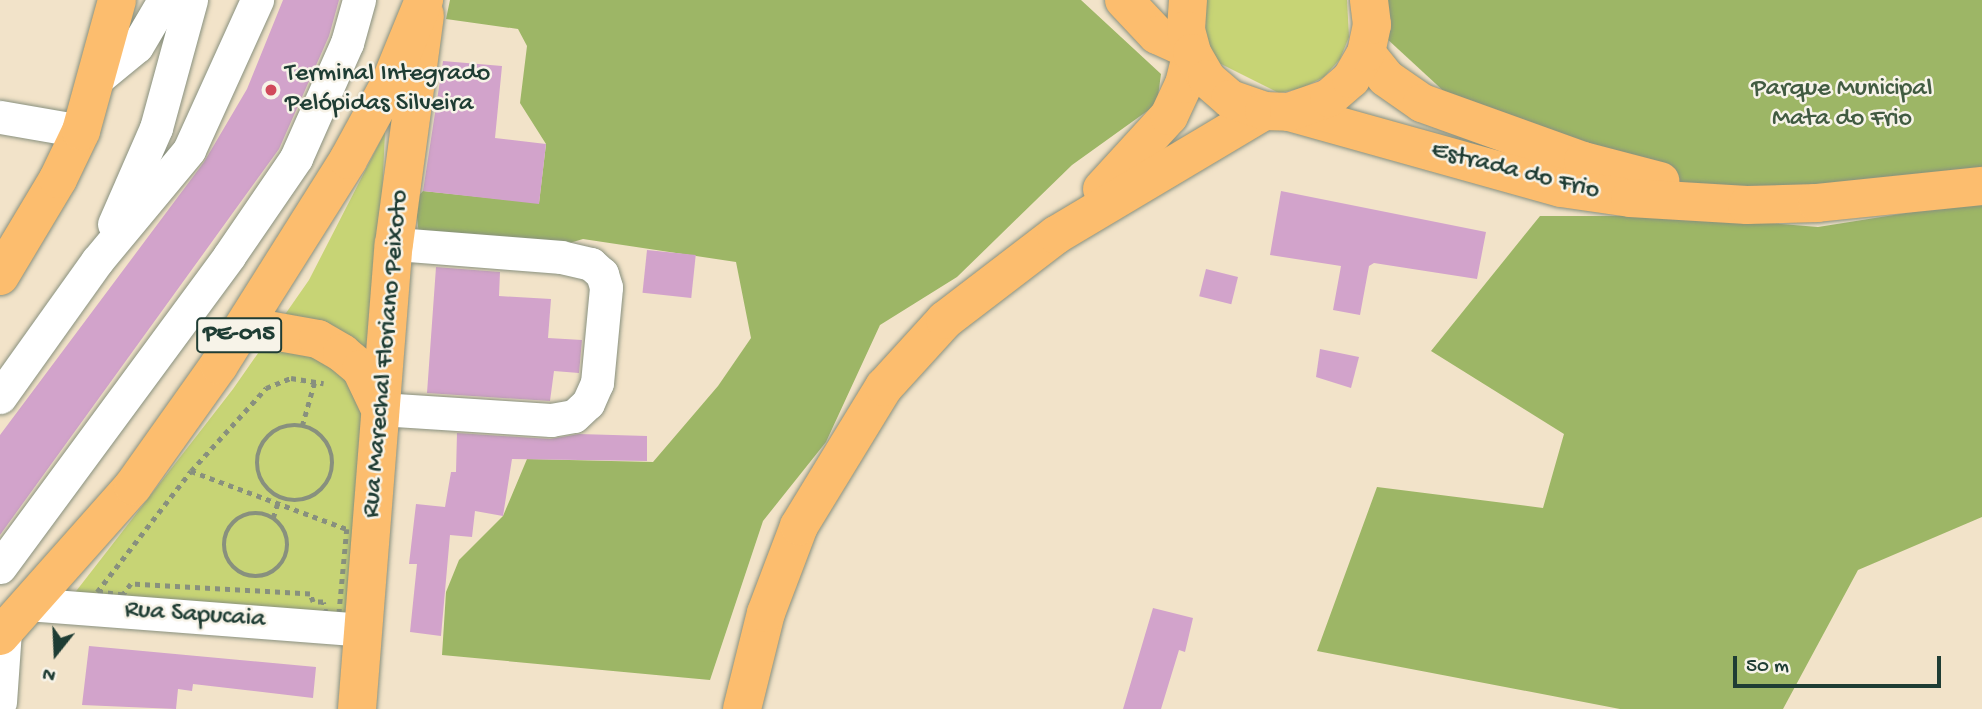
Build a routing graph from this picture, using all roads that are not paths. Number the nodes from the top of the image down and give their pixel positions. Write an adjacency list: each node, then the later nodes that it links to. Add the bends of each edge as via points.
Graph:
1 (117, 0): 12 (main road)
2 (164, 0): 12 (street, via 137,46)
3 (191, 0): 20 (street, via 156,128)
4 (257, 0): 20 (street, via 189,150)
5 (359, 0): 25 (street, via 346,43 296,158)
6 (425, 0): 19 (main road, Rua Marechal Floriano Peixoto); 22 (main road, PE-015, via 390,83 360,138)
7 (1124, 0): 10 (main road, via 1157,35)
8 (1188, 0): 10 (main road, via 1186,30)
9 (1369, 0): 11 (main road, via 1372,25)
10 (1191, 52): 13 (main road, Estrada do Frio, via 1207,79 1230,99); 18 (main road, via 1184,84 1148,143)
11 (1366, 54): 13 (main road, via 1351,79 1329,98); 17 (main road, Estrada do Frio, via 1401,90 1471,124 1583,161)
12 (98, 78): 15 (main road)
13 (1276, 112): 17 (main road, Estrada do Frio, via 1562,188 1630,198); 18 (main road)
14 (0, 117): 15 (street)
15 (81, 131): 21 (main road, via 39,214)
16 (1982, 186): 17 (main road, Estrada do Frio, via 1817,203)
17 (1747, 205)
18 (1056, 235): 30 (main road, via 945,320 884,387 840,453 799,526 765,613)
19 (394, 244): 24 (main road, Rua Marechal Floriano Peixoto); 24 (street, via 562,257 592,264 606,287 597,383 574,416 551,420)
20 (97, 261): 23 (street)
21 (0, 276)
22 (245, 326): 24 (main road, via 318,339 342,353 361,369); 26 (main road, PE-015, via 134,486)
23 (0, 397)
24 (380, 409): 27 (main road, Rua Marechal Floriano Peixoto)
25 (0, 567)
26 (11, 623): 27 (street, Rua Sapucaia); 28 (street)
27 (363, 630): 29 (main road, Rua Marechal Floriano Peixoto)
28 (0, 702)
29 (357, 709)
30 (742, 709)

